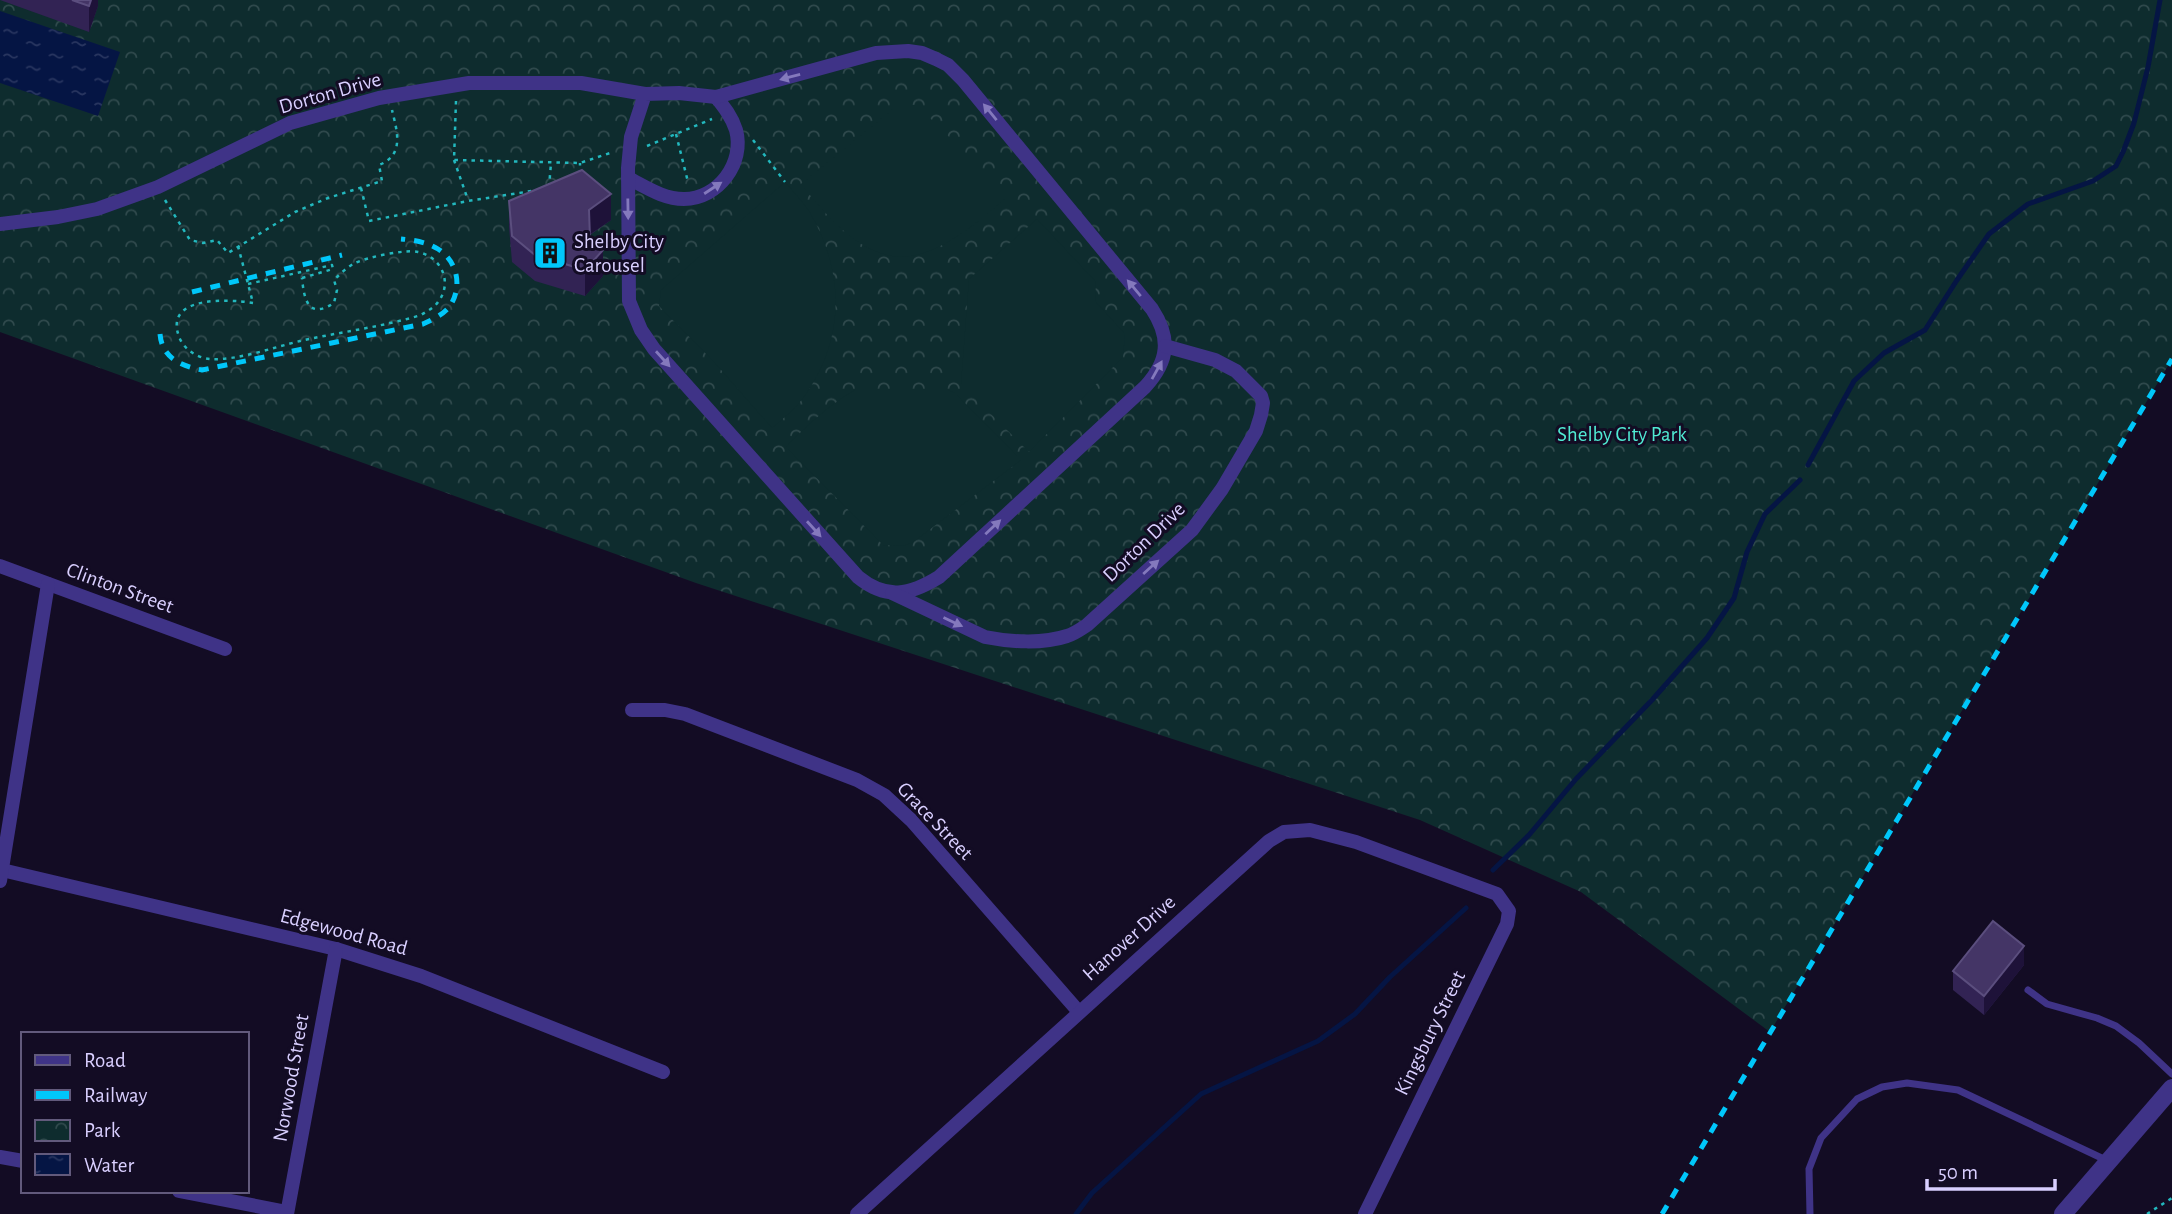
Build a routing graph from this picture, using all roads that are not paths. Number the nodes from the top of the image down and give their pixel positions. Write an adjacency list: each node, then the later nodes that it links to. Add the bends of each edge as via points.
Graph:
1 (645, 94): 2 (street, Dorton Drive); 3 (street, Dorton Drive, via 631,137); 4 (street, Dorton Drive, via 581,83 469,83 388,97 290,123 158,187 97,209)
2 (716, 97): 3 (street, one-way to 2, via 666,197 688,199 725,180 738,146 737,133); 5 (street, Dorton Drive, one-way to 2, via 1152,309 948,65 922,53 876,53)
3 (628, 178): 8 (street, Dorton Drive, one-way to 8, via 629,301 641,330 858,577)
4 (0, 224)
5 (1166, 346): 8 (street, one-way to 5, via 912,591 939,577 1145,387 1159,368); 8 (street, Dorton Drive, one-way to 5, via 994,639 1068,636 1087,625 1192,530 1222,489 1261,415 1261,396 1236,372 1215,360)
6 (0, 566): 7 (street, Clinton Street)
7 (48, 584): 9 (street, Clinton Street); 11 (street)
8 (891, 593)
9 (225, 649)
10 (632, 710): 15 (street, Grace Street, via 685,714 857,780 884,795)
11 (1, 875): 13 (street, Edgewood Road)
12 (1474, 886): 15 (street, Hanover Drive, via 1356,842 1310,830 1284,832); 25 (street, Kingsbury Street, via 1497,894 1509,911 1507,924)
13 (336, 949): 16 (street, Edgewood Road, via 421,976); 23 (street, Norwood Street)
14 (2028, 990): 17 (lane, via 2047,1004 2116,1026)
15 (1079, 1012): 24 (street, Hanover Drive)
16 (663, 1072)
17 (2172, 1074)
18 (2172, 1088): 21 (street)
19 (0, 1157): 20 (street)
20 (21, 1161)
21 (2109, 1162): 26 (lane, via 1958,1090 1907,1083 1882,1087 1857,1099 1821,1138 1809,1169); 27 (street)
22 (189, 1193): 23 (street)
23 (287, 1213)
24 (857, 1214)
25 (1364, 1214)
26 (1810, 1214)
27 (2063, 1214)

